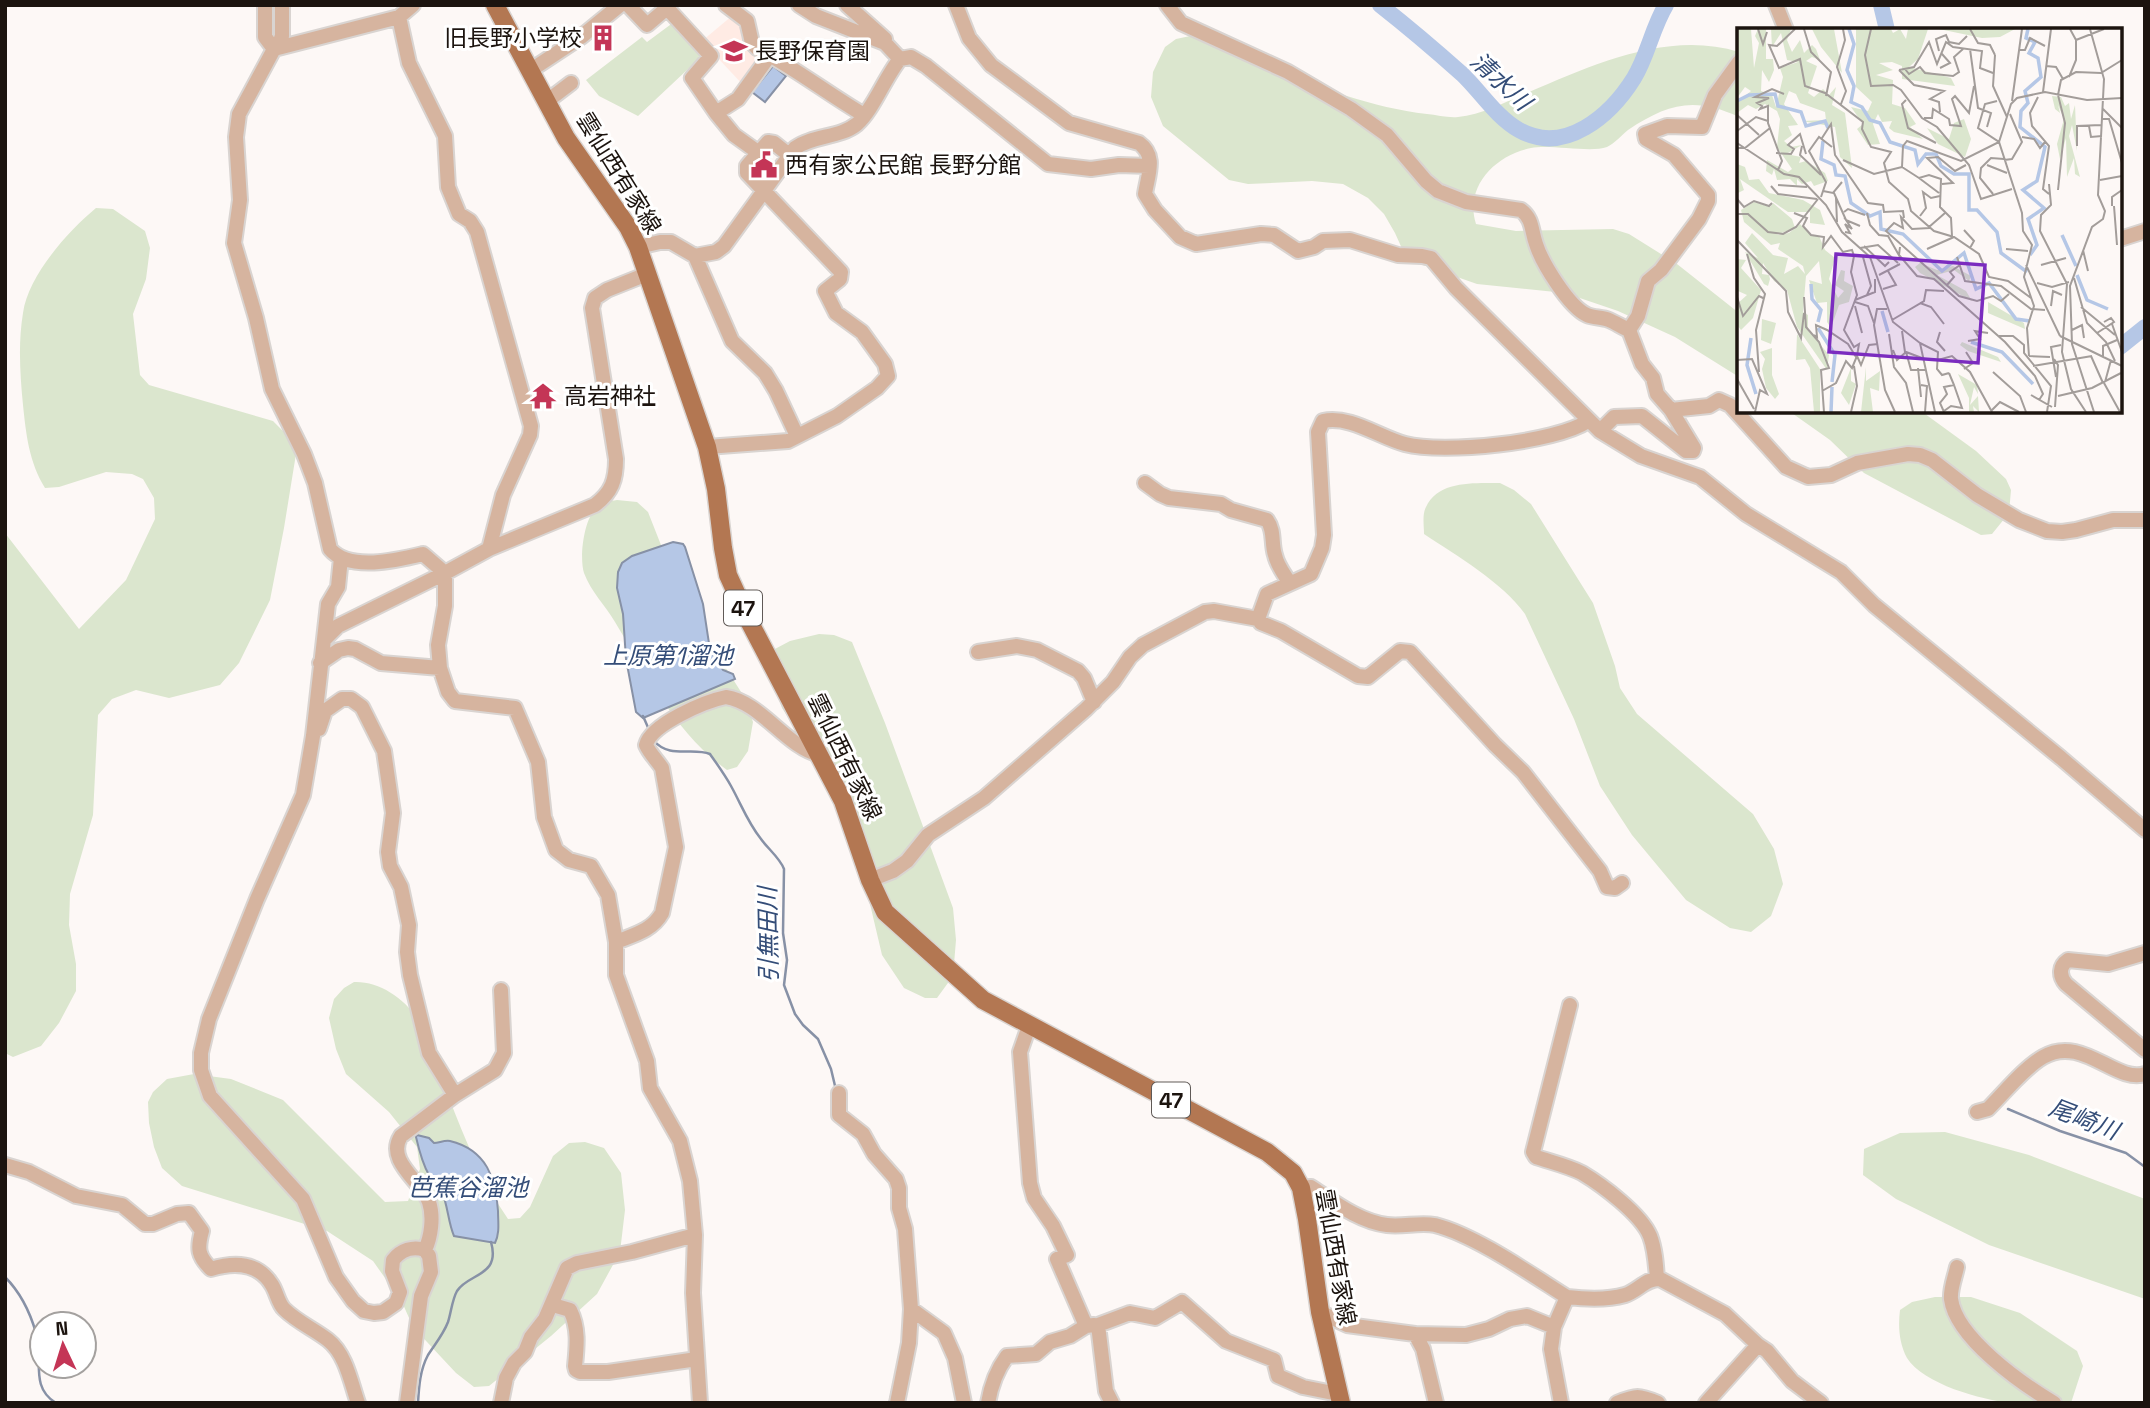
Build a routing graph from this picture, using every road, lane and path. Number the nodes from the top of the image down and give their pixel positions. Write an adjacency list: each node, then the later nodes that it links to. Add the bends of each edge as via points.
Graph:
1 (265, 5): 16 (street, via 265,37)
2 (282, 5): 16 (street, via 282,36)
3 (413, 5): 13 (street)
4 (495, 5): 20 (main road, 雲仙西有家線 / 47)
5 (620, 5): 20 (street)
6 (628, 5): 23 (street, via 648,25 667,8 711,56 692,78)
7 (726, 5): 17 (street, via 744,16 752,43)
8 (799, 5): 15 (street)
9 (848, 5): 15 (street)
10 (956, 5): 27 (street, via 969,38 991,65 1069,123 1139,143 1147,149)
11 (1167, 5): 34 (street, via 1181,23 1289,72 1351,109 1387,135 1438,191 1466,202 1521,210 1531,223 1544,261 1576,307)
12 (1776, 5): 14 (street)
13 (399, 17): 16 (street); 44 (street, via 409,63 445,136 448,187 459,214 477,232 531,426 503,495)
14 (1784, 28)
15 (886, 43): 18 (street)
16 (276, 48): 45 (street, via 239,114 240,200 234,243 272,389 315,483 330,549)
17 (770, 55): 23 (street, via 738,99); 24 (street)
18 (900, 59): 24 (street); 27 (street, via 911,57 926,66 1048,164 1091,169)
19 (1737, 65): 34 (street, via 1714,95 1702,127 1667,126 1645,134 1674,155 1708,195 1708,201 1661,270 1648,281)
20 (531, 70): 22 (main road, 雲仙西有家線 / 47)
21 (572, 83): 22 (street)
22 (546, 102): 31 (main road, 雲仙西有家線 / 47)
23 (716, 113): 25 (street, via 734,135)
24 (864, 116): 26 (street, via 845,130 802,143)
25 (759, 153): 26 (street, via 771,141); 28 (street, via 747,166 747,173)
26 (789, 155): 28 (street)
27 (1149, 166): 38 (street, via 1145,194 1180,237 1196,244 1261,233 1274,235 1298,251 1323,241 1350,240 1398,255 1431,258)
28 (764, 189): 32 (street, via 724,246); 40 (street, via 841,272 840,279 825,291 836,313 862,332 885,364 888,376 837,416)
29 (2145, 231): 30 (street)
30 (2122, 238)
31 (638, 247): 32 (street, via 671,242); 33 (main road, 雲仙西有家線 / 47)
32 (695, 256): 40 (street, via 732,341 765,373)
33 (647, 274): 41 (main road, 雲仙西有家線 / 47); 44 (street, via 607,290 595,298 593,308 616,459 612,488 595,506)
34 (1629, 330): 35 (street, via 1657,394)
35 (1671, 410): 36 (street, via 1709,406 1719,400); 39 (street, via 1693,451 1686,451 1642,416 1614,417)
36 (1737, 412)
37 (1738, 413): 43 (street, via 1786,467 1808,477 1831,475 1857,463 1920,455 2019,520 2048,531 2062,533 2113,520)
38 (1588, 421): 39 (street); 47 (street, via 1542,438 1429,447 1405,444 1351,424 1323,422 1318,432 1322,548 1313,572)
39 (1600, 431): 56 (street, via 1642,456 1700,477 1746,514 1842,572 1874,605)
40 (797, 436): 41 (street, via 788,441)
41 (708, 447): 55 (main road, 雲仙西有家線 / 47, via 728,575)
42 (1145, 483): 47 (street, via 1170,498 1220,504 1267,520 1277,563)
43 (2145, 520)
44 (489, 549): 46 (street)
45 (341, 558): 46 (street, via 384,563 423,554); 49 (street, via 338,587 328,604)
46 (444, 573): 49 (street, via 338,626); 52 (street)
47 (1289, 582): 48 (street, via 1267,594)
48 (1258, 619): 53 (street, via 1205,612 1143,645); 58 (street, via 1359,676 1373,674 1400,651 1410,652 1523,772 1600,871 1606,887)
49 (325, 639): 51 (street)
50 (978, 652): 53 (street, via 1017,646 1037,650 1078,671)
51 (320, 663): 52 (street, via 348,648 381,663); 54 (street)
52 (440, 668): 59 (street, via 447,692 455,701 515,708 538,762 544,817 556,850 598,874 608,895)
53 (1094, 702): 57 (street, via 984,799 928,835 907,861)
54 (313, 736): 67 (street, via 325,711 337,701 351,699 362,708 384,751 393,813 389,859 409,925 410,975 429,1052); 72 (street, via 303,795 209,1019 201,1070 210,1096 303,1199 336,1277 364,1311 383,1312 397,1303 400,1292 393,1260 412,1248)
55 (820, 755): 57 (main road, 雲仙西有家線 / 47, via 843,801); 59 (street, via 741,701 726,697 673,719 651,736 648,750 662,768 676,847 657,921)
56 (2145, 830)
57 (870, 880): 63 (main road, 雲仙西有家線 / 47, via 884,912 902,930 983,1000)
58 (1622, 883)
59 (616, 942): 71 (street, via 616,975 647,1061 650,1088 680,1141 690,1181)
60 (2145, 953): 64 (street, via 2108,964 2068,960 2061,973 2066,984)
61 (501, 990): 67 (street, via 500,1063)
62 (1570, 1005): 74 (street, via 1533,1152 1535,1157 1580,1172 1638,1218 1653,1245)
63 (1029, 1026): 70 (main road, 雲仙西有家線 / 47, via 1267,1152 1293,1173); 79 (street, via 1020,1052 1030,1183 1067,1255 1057,1259)
64 (2145, 1050)
65 (2145, 1074): 68 (street, via 2127,1074 2085,1054 2057,1052 2042,1058 1988,1109)
66 (839, 1093): 77 (street, via 839,1115 863,1133 899,1188)
67 (455, 1095): 72 (street, via 398,1142 405,1169 429,1202 431,1236)
68 (1978, 1112)
69 (5, 1165): 85 (street, via 76,1196 122,1205 145,1224 188,1213 202,1231 200,1258 211,1269 244,1264 265,1276 282,1307 330,1342 342,1358)
70 (1301, 1188): 75 (street, via 1311,1187 1376,1223 1435,1225 1504,1258); 78 (main road, 雲仙西有家線 / 47)
71 (695, 1235): 76 (street, via 571,1265); 83 (street)
72 (425, 1250): 86 (street, via 431,1272 421,1296)
73 (1957, 1267): 99 (street, via 1951,1299 1966,1333)
74 (1657, 1279): 75 (street, via 1623,1295); 82 (street, via 1725,1314)
75 (1567, 1297): 80 (street)
76 (553, 1305): 83 (street, via 570,1310 574,1318 575,1366 580,1372); 87 (street, via 506,1378)
77 (911, 1309): 89 (street); 90 (street, via 944,1333 955,1358)
78 (1320, 1312): 81 (street, via 1347,1325); 84 (main road, 雲仙西有家線 / 47)
79 (1092, 1325): 84 (street, via 1129,1313 1155,1318 1182,1302 1226,1341 1274,1360 1279,1376); 91 (street, via 1050,1342 1036,1354 1007,1356 990,1387); 92 (street)
80 (1554, 1326): 81 (street, via 1527,1316 1466,1335); 94 (street, via 1551,1349)
81 (1415, 1334): 93 (street)
82 (1758, 1345): 97 (street); 98 (street)
83 (696, 1359): 88 (street)
84 (1340, 1398)
85 (358, 1403)
86 (407, 1403)
87 (501, 1403)
88 (700, 1403)
89 (897, 1403)
90 (964, 1403)
91 (988, 1403)
92 (1112, 1403)
93 (1436, 1403)
94 (1560, 1403)
95 (1617, 1403): 96 (street, via 1635,1396)
96 (1658, 1403)
97 (1706, 1403)
98 (1821, 1403)
99 (2054, 1403)

